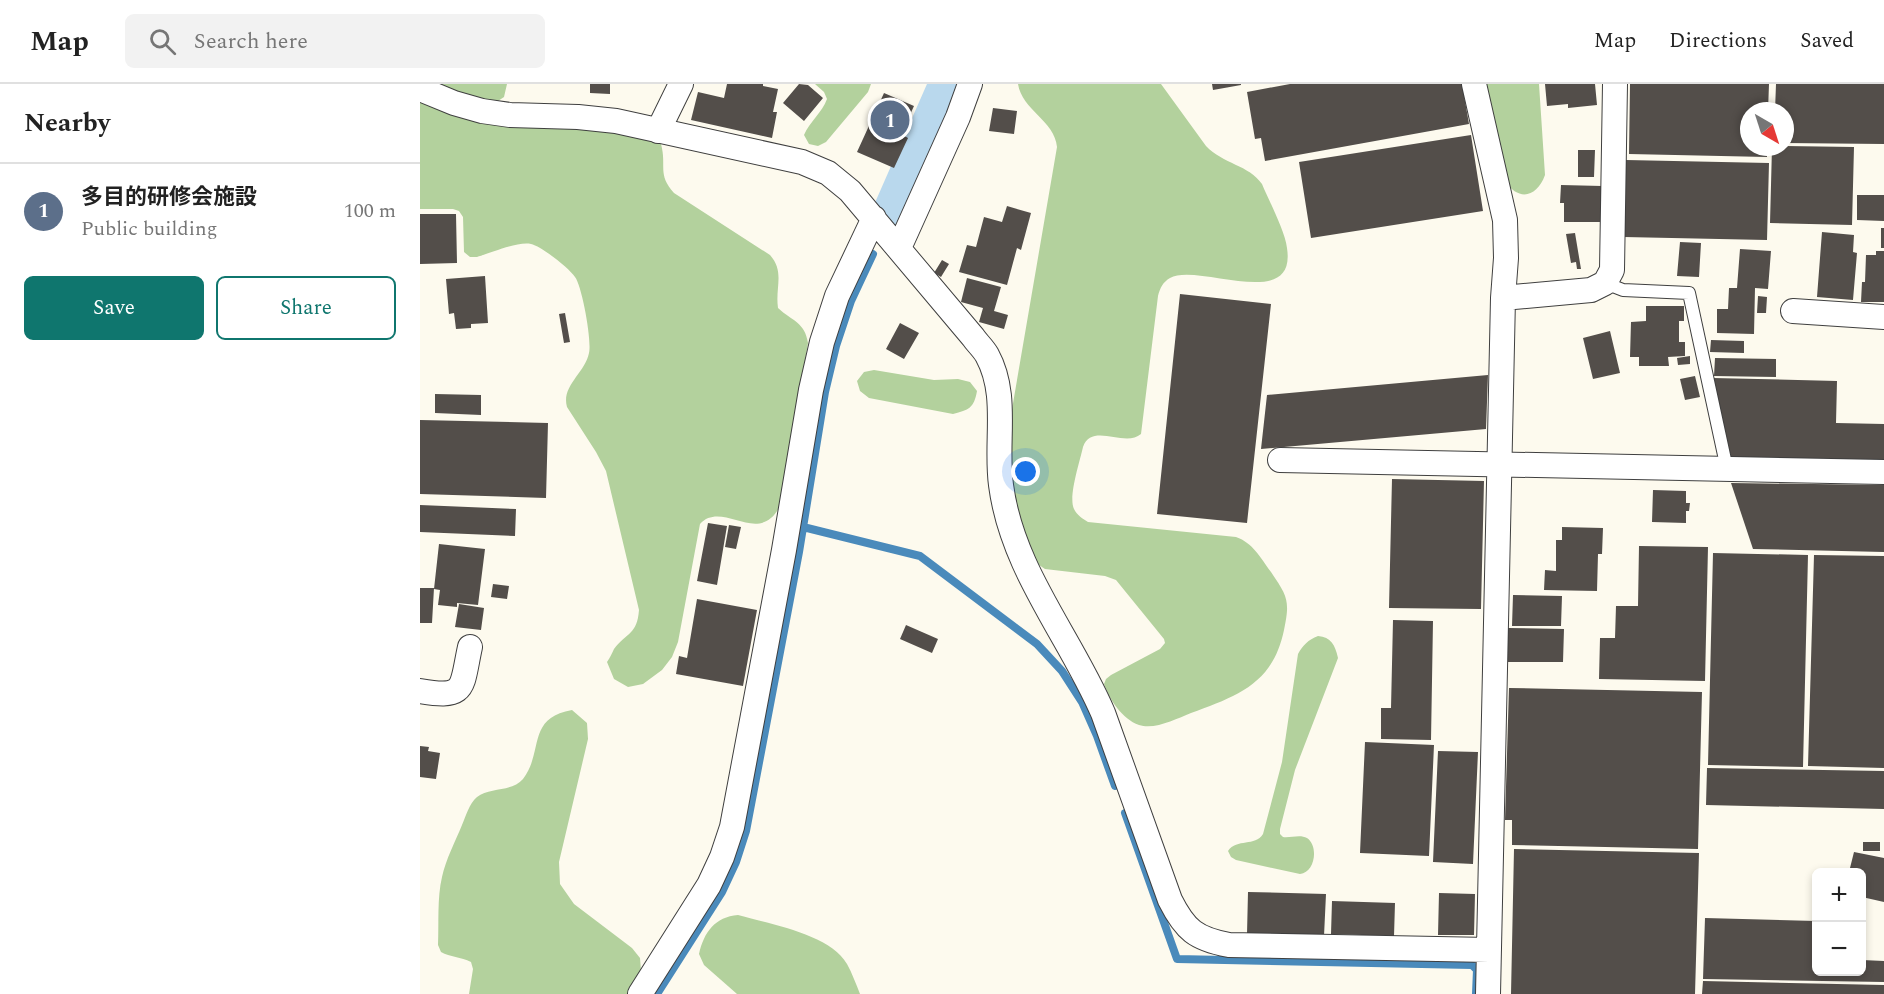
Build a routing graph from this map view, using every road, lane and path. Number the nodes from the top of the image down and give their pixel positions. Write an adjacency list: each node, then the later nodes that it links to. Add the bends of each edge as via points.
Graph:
1 (681, 84): 6 (street)
2 (970, 84): 8 (street)
3 (1474, 84): 10 (street, via 1505,220)
4 (1615, 84): 9 (street, via 1612,270)
5 (420, 89): 6 (street, via 482,111 616,121)
6 (658, 131): 7 (street, via 802,162 828,173)
7 (874, 218): 8 (street); 20 (street, via 837,296 822,342 732,827 709,885)
8 (899, 248): 19 (street, via 986,354 995,373 1000,394 1001,484 1013,532 1043,603 1103,712 1179,918 1192,932 1210,942 1229,945)
9 (1605, 283): 10 (street, via 1591,290); 15 (lane, via 1623,290 1689,293)
10 (1503, 298): 14 (street)
11 (1793, 311): 12 (street)
12 (1884, 317)
13 (1280, 460): 14 (street)
14 (1499, 465): 15 (street); 19 (street)
15 (1727, 469): 16 (street)
16 (1884, 472)
17 (470, 647): 18 (street, via 459,688 452,694)
18 (420, 691)
19 (1489, 950): 21 (street)
20 (640, 994)
21 (1488, 994)

